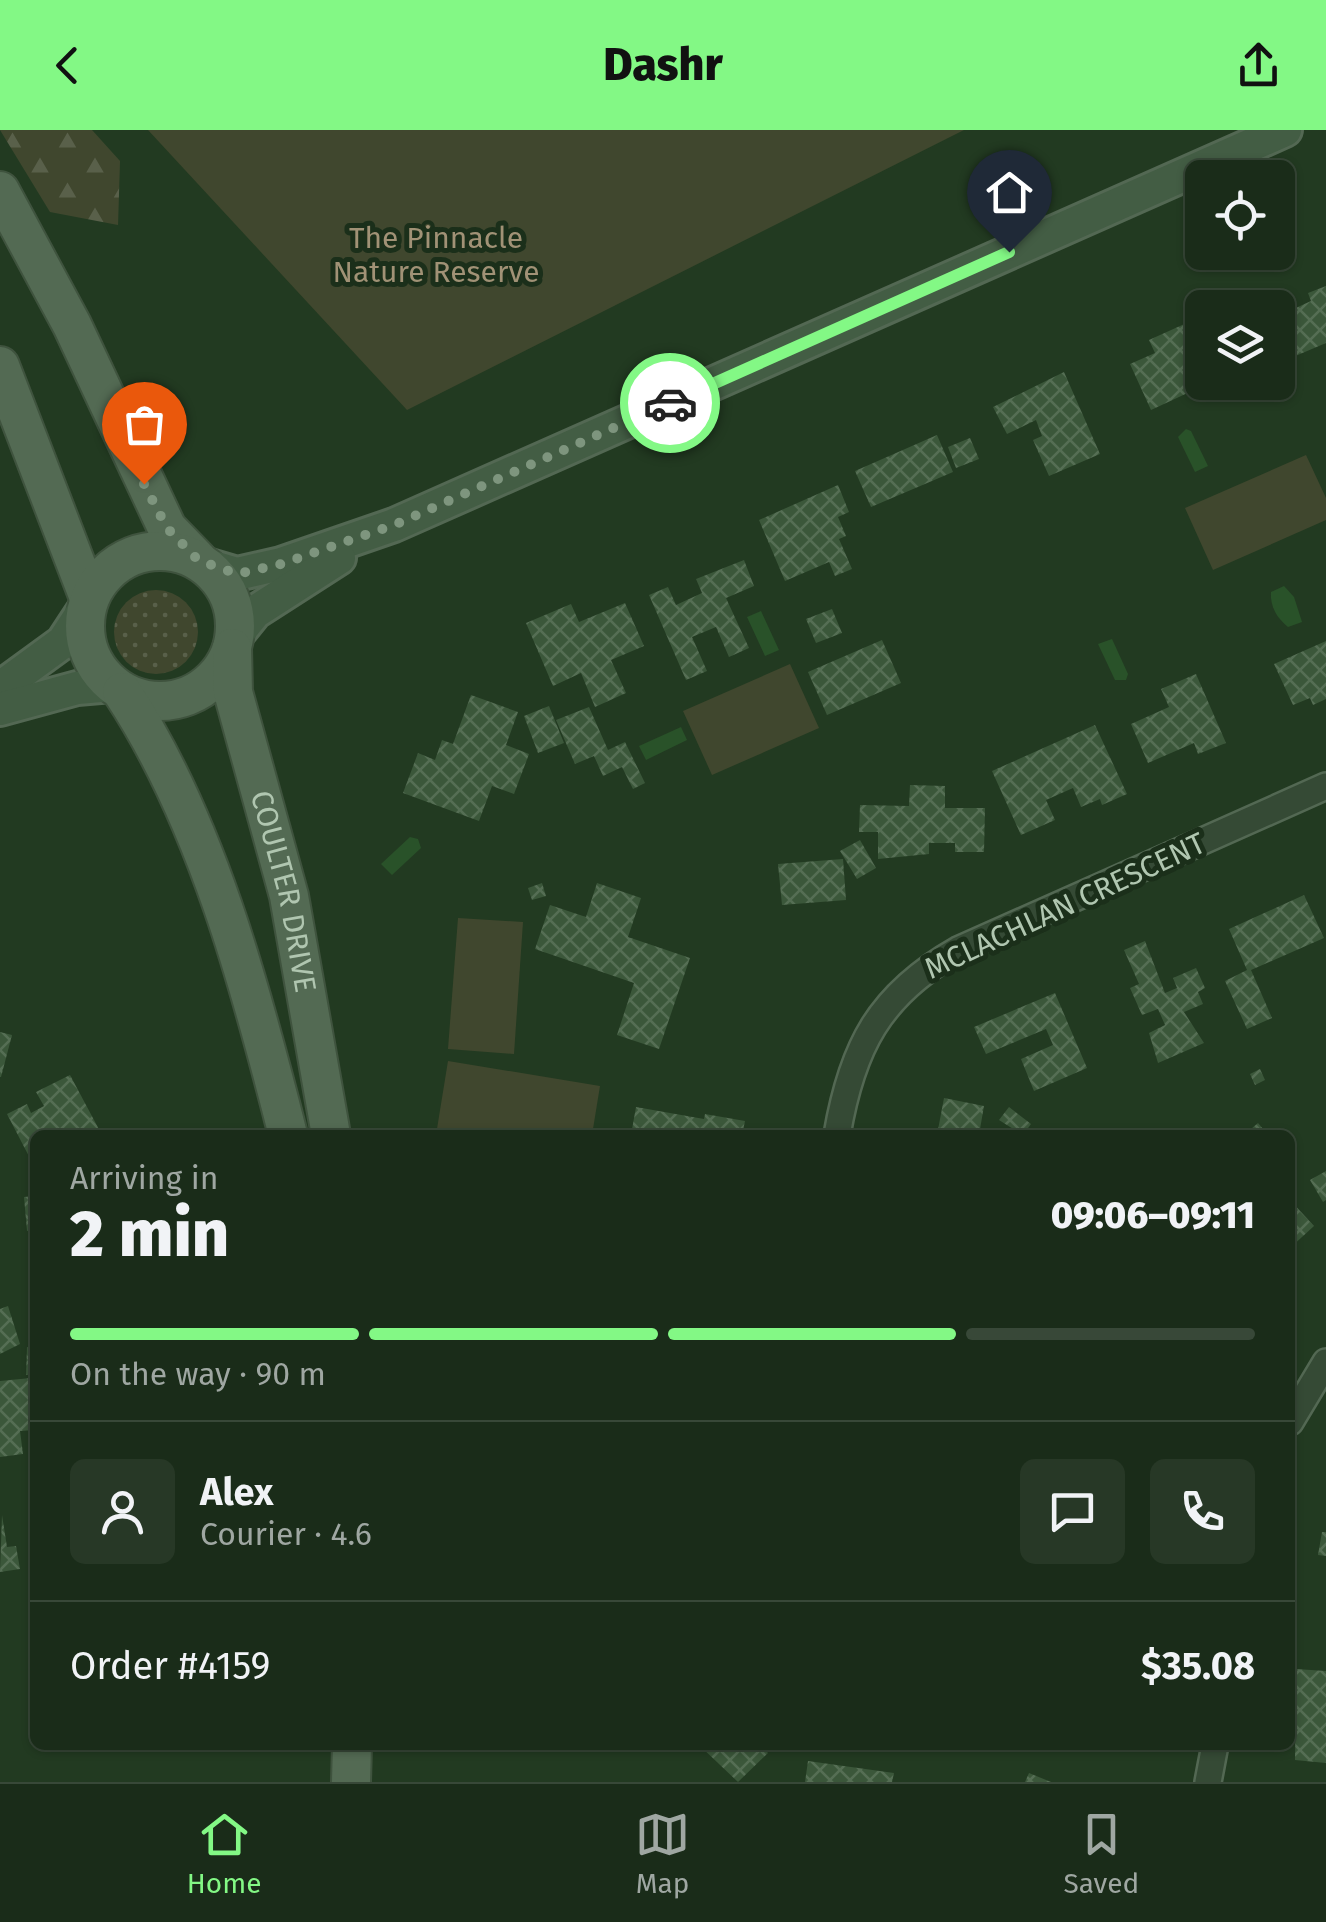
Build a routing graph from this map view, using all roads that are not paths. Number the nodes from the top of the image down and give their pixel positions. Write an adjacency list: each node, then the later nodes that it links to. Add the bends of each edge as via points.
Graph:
1 (1285, 130): 4 (main road)
2 (0, 191): 5 (main road, via 72,325 167,528)
3 (0, 366): 6 (main road)
4 (394, 525): 5 (main road, via 237,574); 7 (main road, via 256,612)
5 (200, 562): 6 (main road, via 174,552 135,556 103,576); 7 (main road, via 230,596)
6 (88, 603): 8 (main road, via 64,642); 9 (main road, via 88,650)
7 (233, 643): 9 (main road, via 219,672 174,700 148,700); 13 (main road, COULTER DRIVE, via 232,692 289,896)
8 (0, 688)
9 (117, 688): 10 (main road, via 76,688); 12 (main road, COULTER DRIVE, via 164,766 216,892)
10 (0, 709)
11 (1326, 786): 14 (street, MCLACHLAN CRESCENT, via 918,972 885,1006 859,1048)
12 (287, 1130)
13 (329, 1130)
14 (837, 1130)
15 (1326, 1362): 16 (street)
16 (1295, 1414)
17 (352, 1750): 19 (main road)
18 (1209, 1750): 20 (street)
19 (351, 1782)
20 (1208, 1782)

